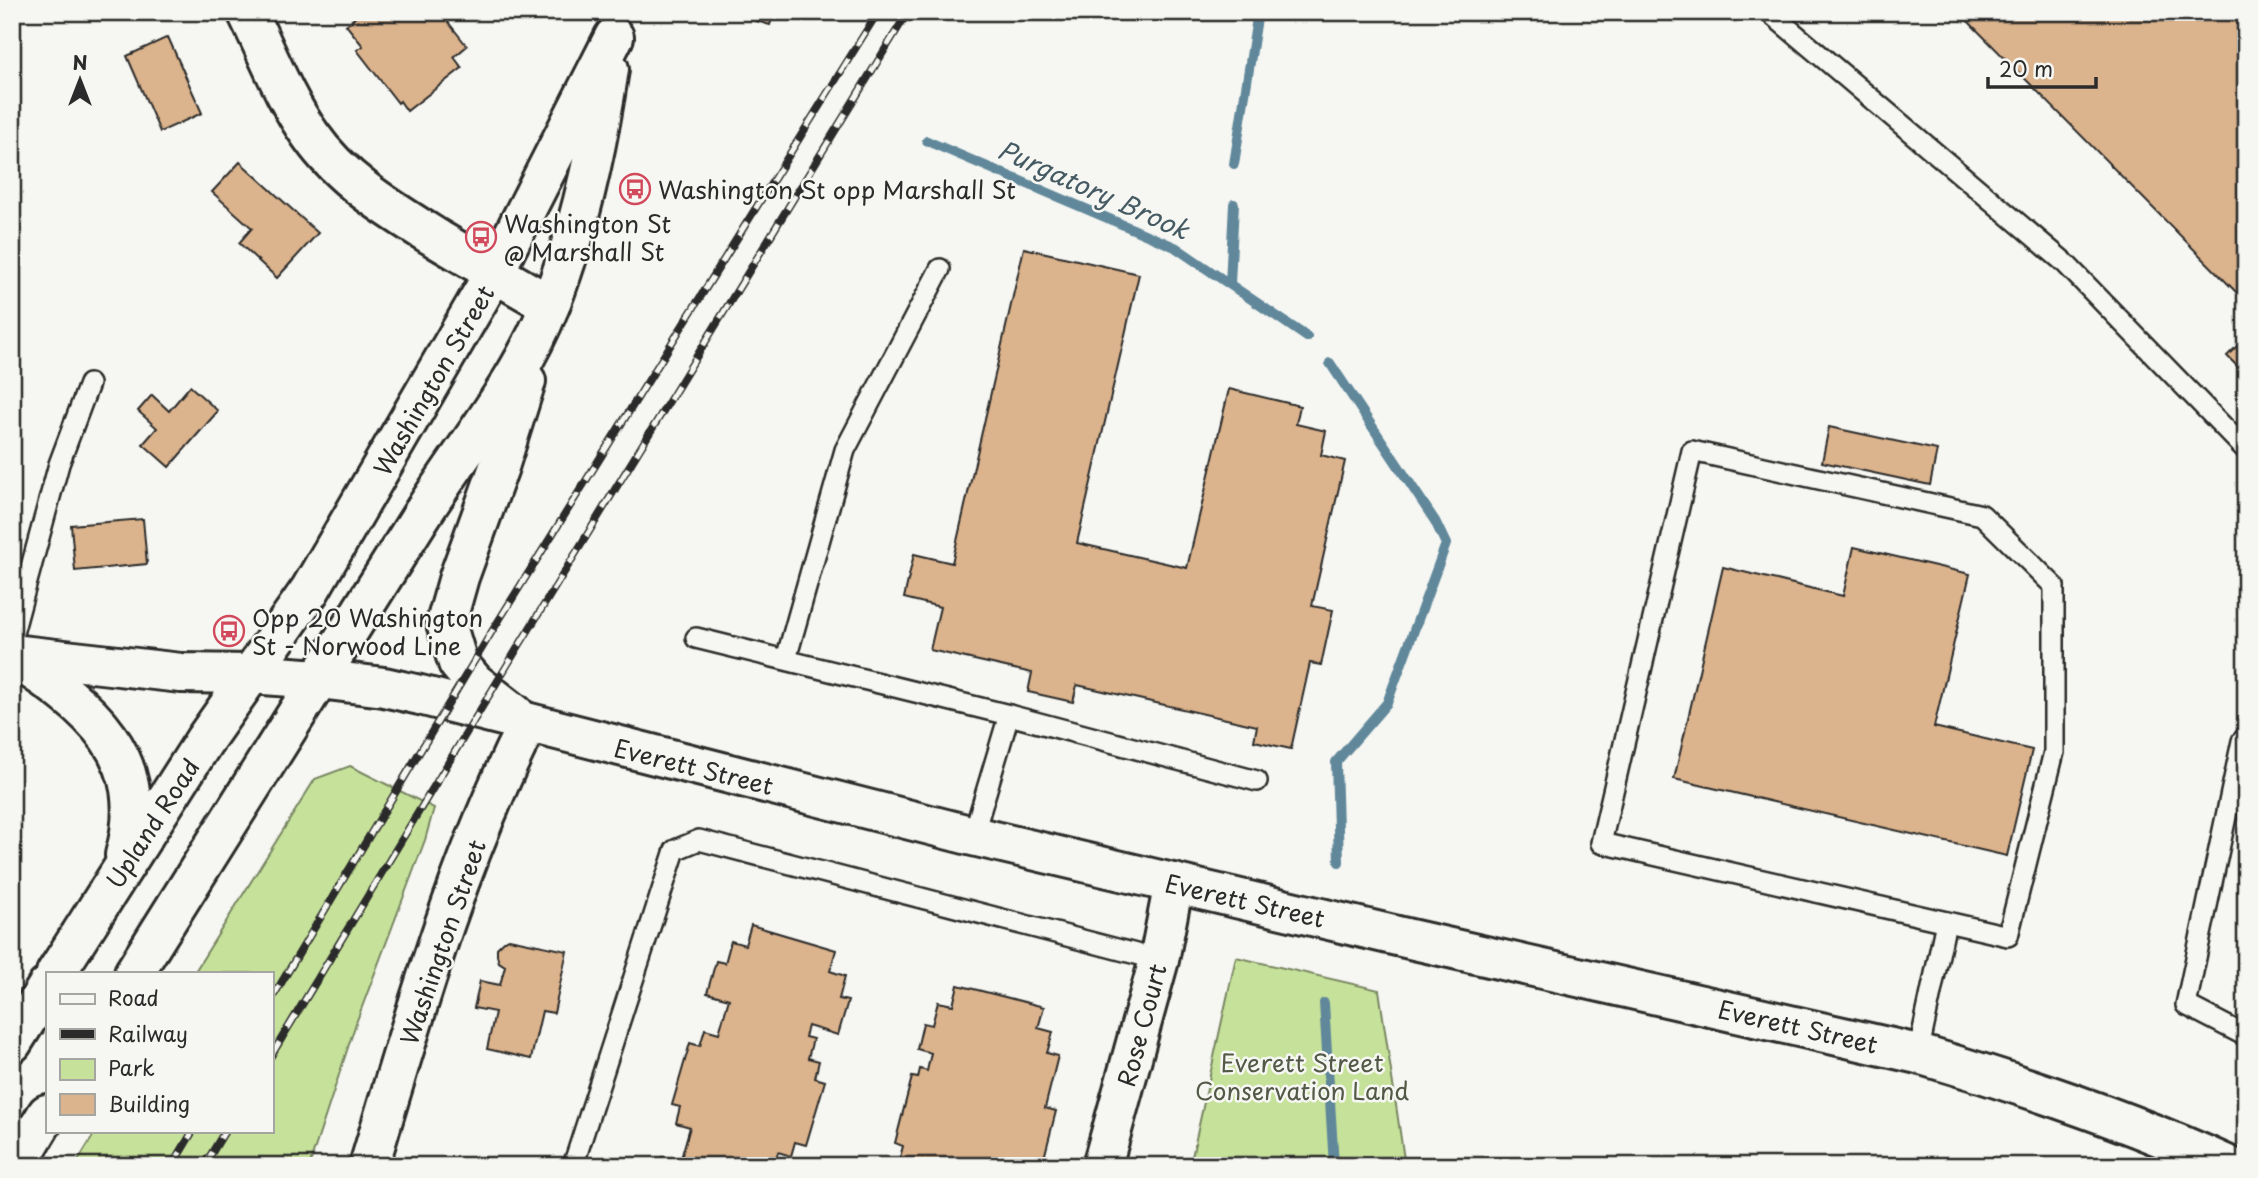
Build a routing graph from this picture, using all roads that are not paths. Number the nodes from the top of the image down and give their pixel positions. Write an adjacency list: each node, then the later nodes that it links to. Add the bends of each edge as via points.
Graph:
1 (247, 12): 5 (main road, via 300,117 334,164 362,190)
2 (1769, 12): 8 (lane, via 2064,262)
3 (617, 24): 5 (main road, Washington Street); 6 (main road, Washington Street, via 598,138)
4 (940, 269): 12 (lane, via 845,450)
5 (494, 274): 6 (main road); 13 (main road, Washington Street, via 310,590)
6 (550, 305): 14 (main road, Washington Street, via 508,388 449,471); 16 (main road, via 446,623 458,663 474,682)
7 (89, 384): 9 (lane, via 59,464)
8 (2246, 450)
9 (12, 637)
10 (696, 638): 12 (lane)
11 (12, 656): 13 (main road, Everett Street, via 160,671); 20 (main road, via 75,702 116,749 133,798 131,831)
12 (786, 659): 15 (lane)
13 (250, 674): 14 (main road, Everett Street); 20 (main road, Upland Road)
14 (319, 679): 16 (main road, Everett Street, via 384,687); 25 (main road)
15 (1009, 715): 18 (lane); 19 (lane)
16 (528, 723): 19 (main road, Everett Street); 32 (main road, Washington Street, via 488,807 440,938)
17 (2246, 737): 27 (lane, via 2186,1005)
18 (1257, 781)
19 (973, 836): 21 (main road, Everett Street)
20 (119, 874): 24 (main road, Upland Road)
21 (1174, 883): 23 (main road, Rose Court); 29 (main road, Everett Street)
22 (1946, 922): 22 (lane, via 1601,843 1692,451 1982,515 2054,586 2053,752 2008,936); 29 (lane)
23 (1159, 960): 33 (lane, via 699,840 675,850); 34 (main road, Rose Court)
24 (57, 972)
25 (135, 972)
26 (46, 990): 28 (main road)
27 (2246, 1036)
28 (12, 1043)
29 (1918, 1054): 35 (main road, Everett Street, via 2077,1104 2160,1134)
30 (46, 1116): 31 (main road)
31 (16, 1166)
32 (369, 1166)
33 (573, 1166)
34 (1102, 1166)
35 (2229, 1166)

